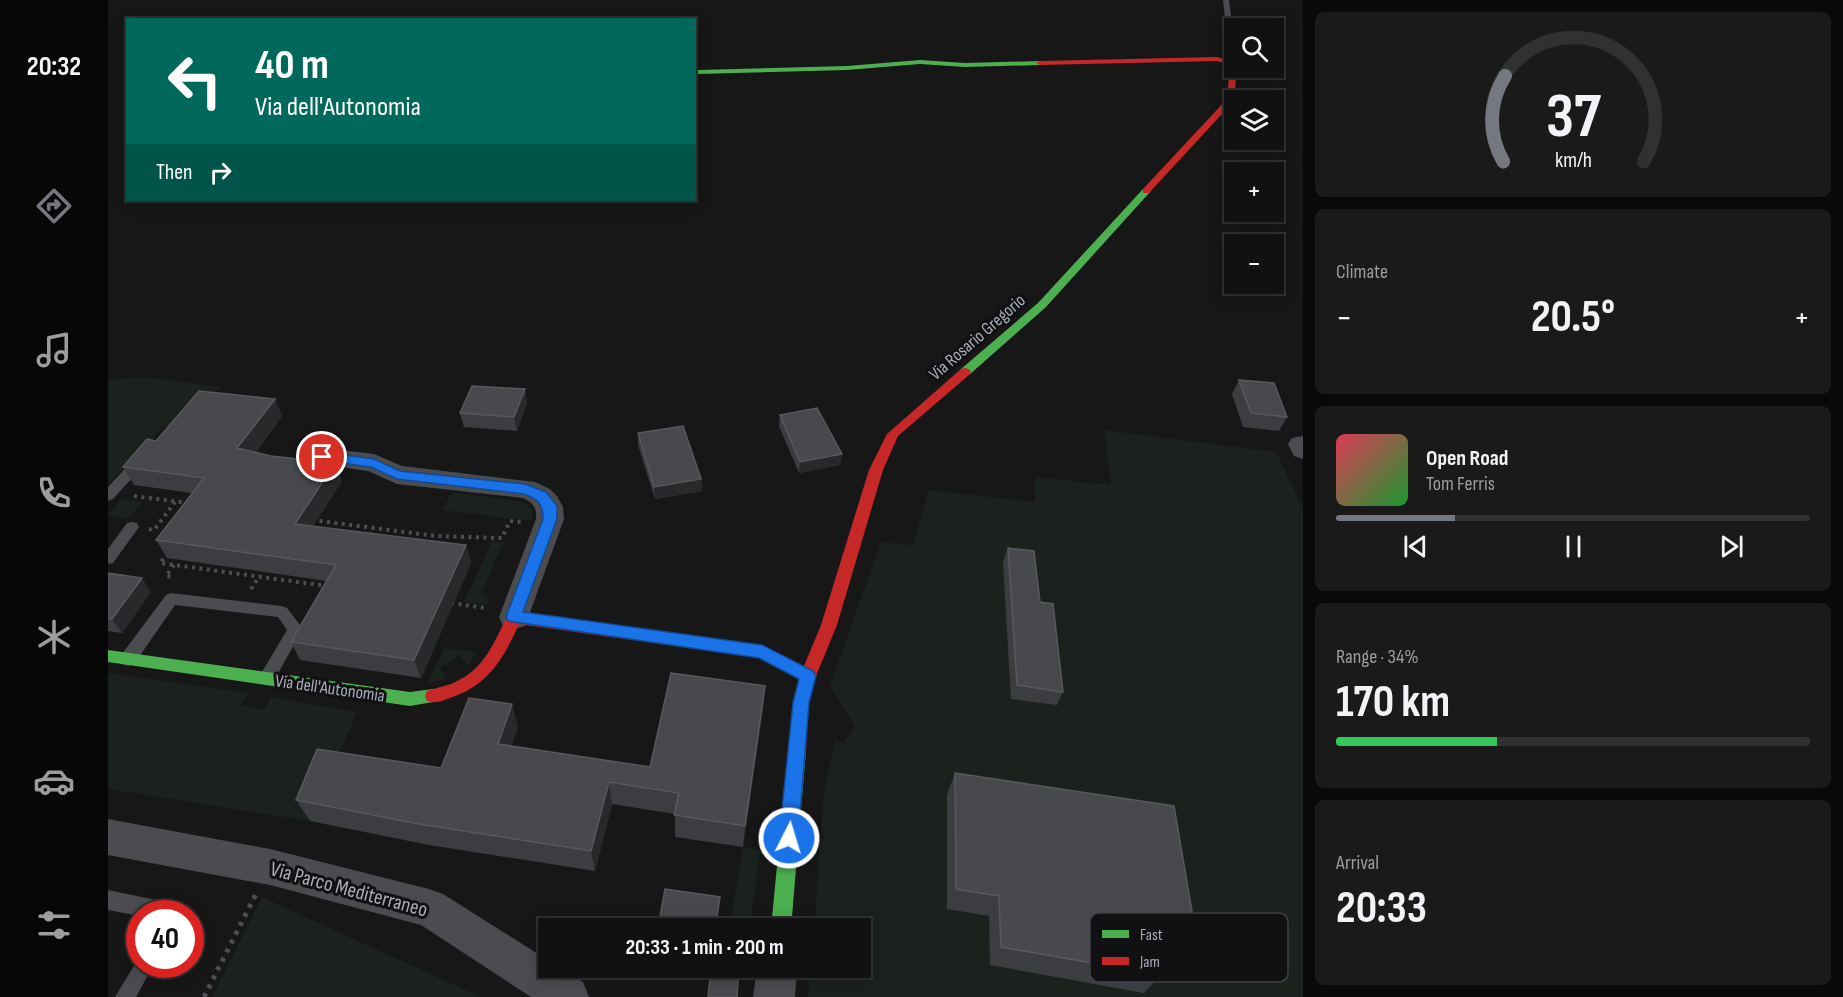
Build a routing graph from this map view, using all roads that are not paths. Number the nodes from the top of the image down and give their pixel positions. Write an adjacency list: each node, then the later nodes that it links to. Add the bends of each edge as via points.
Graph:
1 (1226, 0): 2 (lane, Via Rosario Gregorio)
2 (1228, 18)
3 (1224, 61): 4 (street, via 965,65 920,62)
4 (698, 72)
5 (1233, 78): 14 (street, Via Rosario Gregorio, via 1232,99 1042,304 893,434 876,470 829,625)
6 (148, 453): 8 (lane)
7 (322, 457): 11 (street, Via dell'Autonomia, via 374,463 397,475 541,495 551,513)
8 (110, 494)
9 (132, 527): 10 (lane)
10 (108, 559)
11 (515, 614): 14 (street, via 762,652); 15 (street, Via dell'Autonomia, via 495,660 467,684 449,693 410,699)
12 (108, 656): 13 (street, Via dell'Autonomia)
13 (127, 659): 15 (street, Via dell'Autonomia); 15 (lane, via 171,598 282,612 295,629)
14 (808, 676): 19 (street, via 801,703)
15 (266, 679)
16 (108, 837): 23 (street, Via Parco Mediterraneo, via 270,867 429,908)
17 (108, 900): 18 (lane)
18 (126, 904)
19 (781, 918)
20 (136, 978): 22 (lane)
21 (776, 978): 24 (street)
22 (125, 997)
23 (568, 997)
24 (774, 997)

